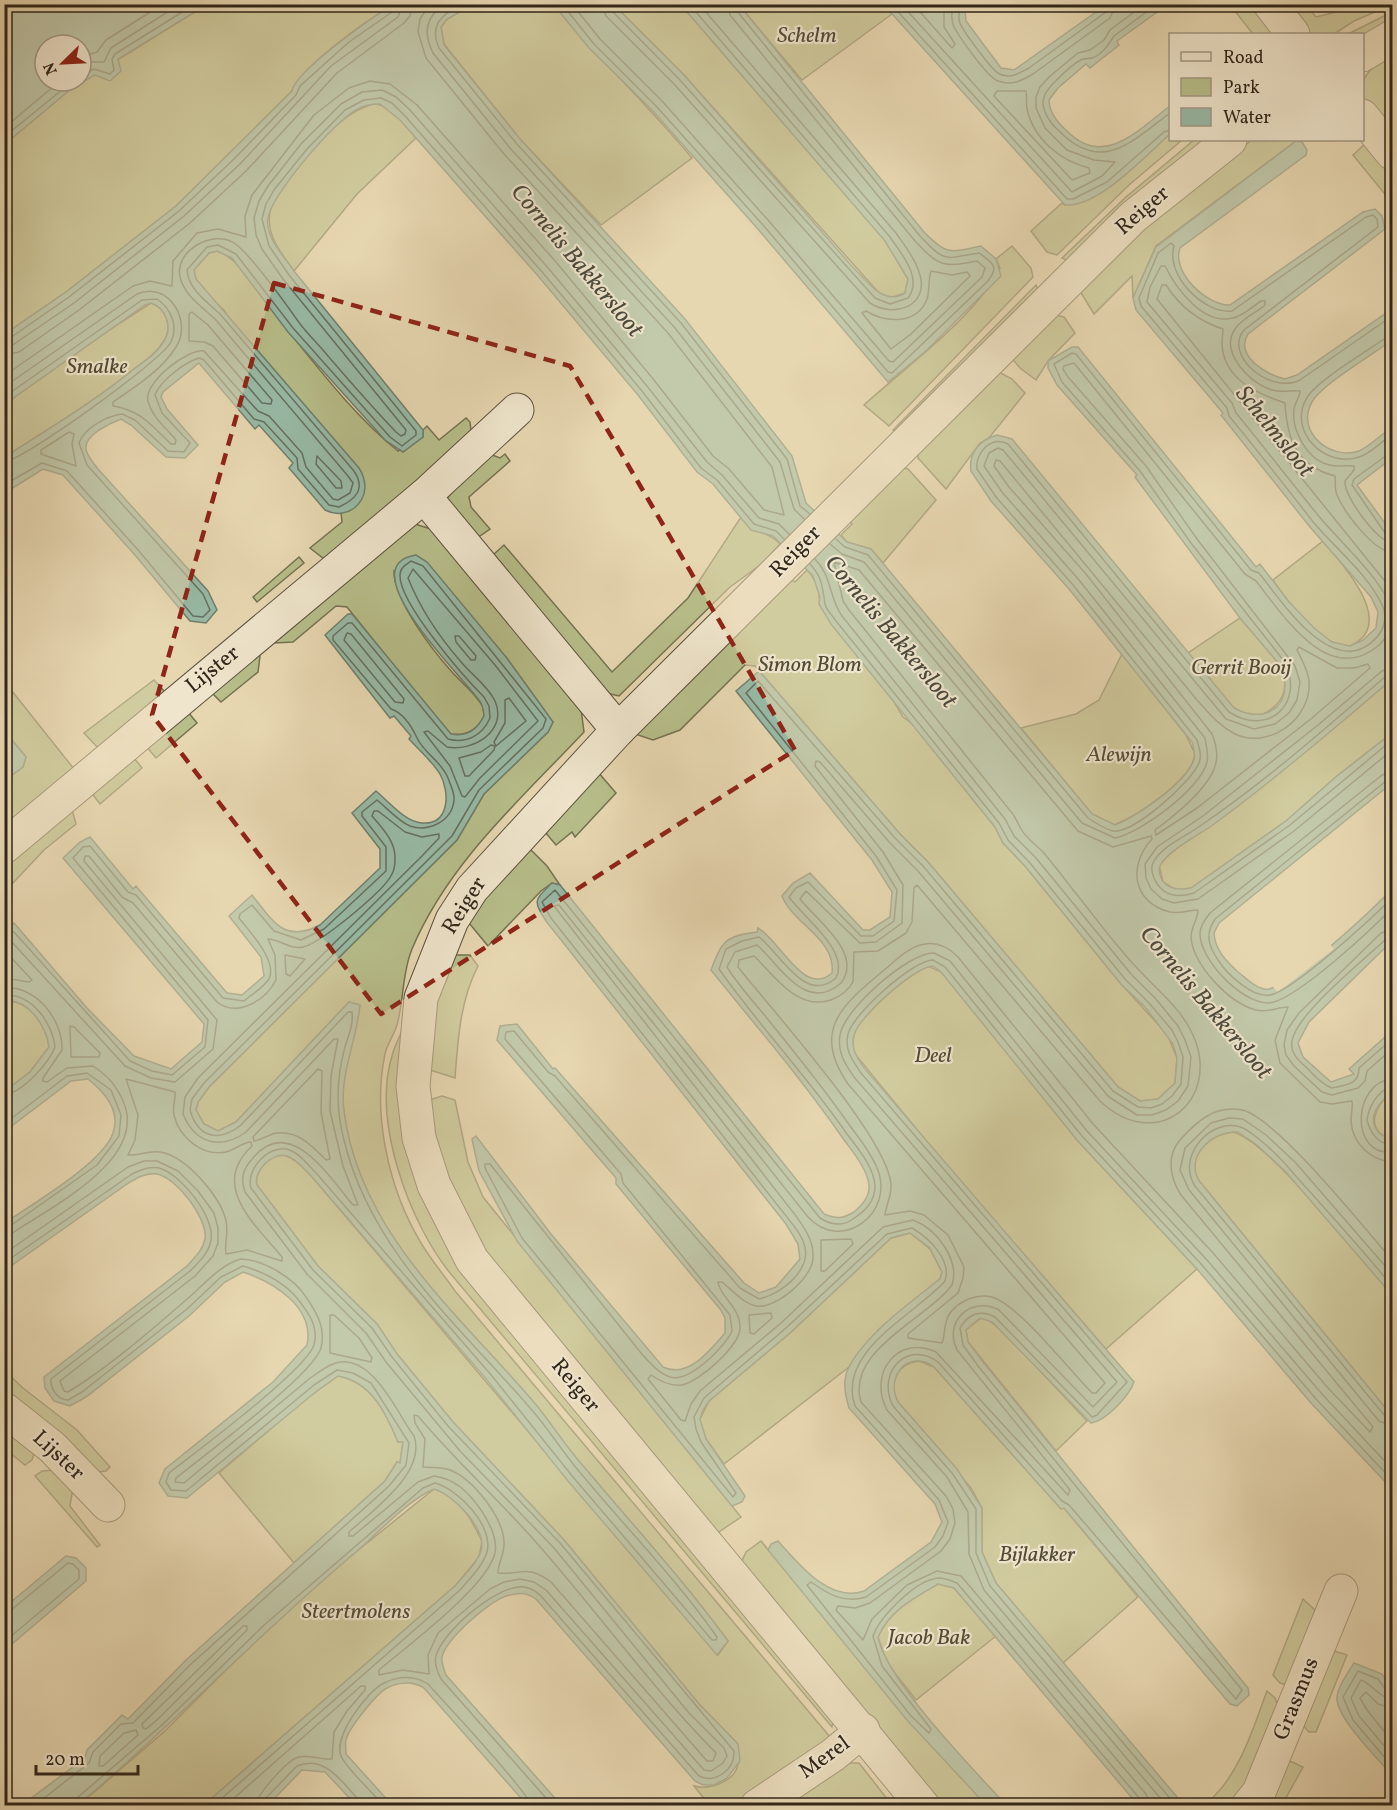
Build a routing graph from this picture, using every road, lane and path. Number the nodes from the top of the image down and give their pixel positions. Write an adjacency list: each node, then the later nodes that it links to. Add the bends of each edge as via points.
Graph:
1 (1270, 4): 2 (street)
2 (1292, 33)
3 (1392, 38): 4 (street)
4 (1364, 54)
5 (1364, 118): 7 (street)
6 (1229, 141): 10 (street, Reiger, via 1133,217)
7 (1392, 153)
8 (517, 410): 9 (street, Lijster)
9 (424, 496): 10 (street); 11 (street, Lijster)
10 (618, 730): 15 (street, Reiger, via 496,860 452,920 421,998 413,1086 419,1138 434,1185 472,1260)
11 (4, 847)
12 (4, 1409): 13 (street, Lijster, via 52,1448)
13 (108, 1505)
14 (1341, 1591): 18 (street, Grasmus, via 1259,1792)
15 (863, 1730): 16 (street, Merel); 17 (street, Reiger)
16 (757, 1806)
17 (924, 1806)
18 (1248, 1806)

